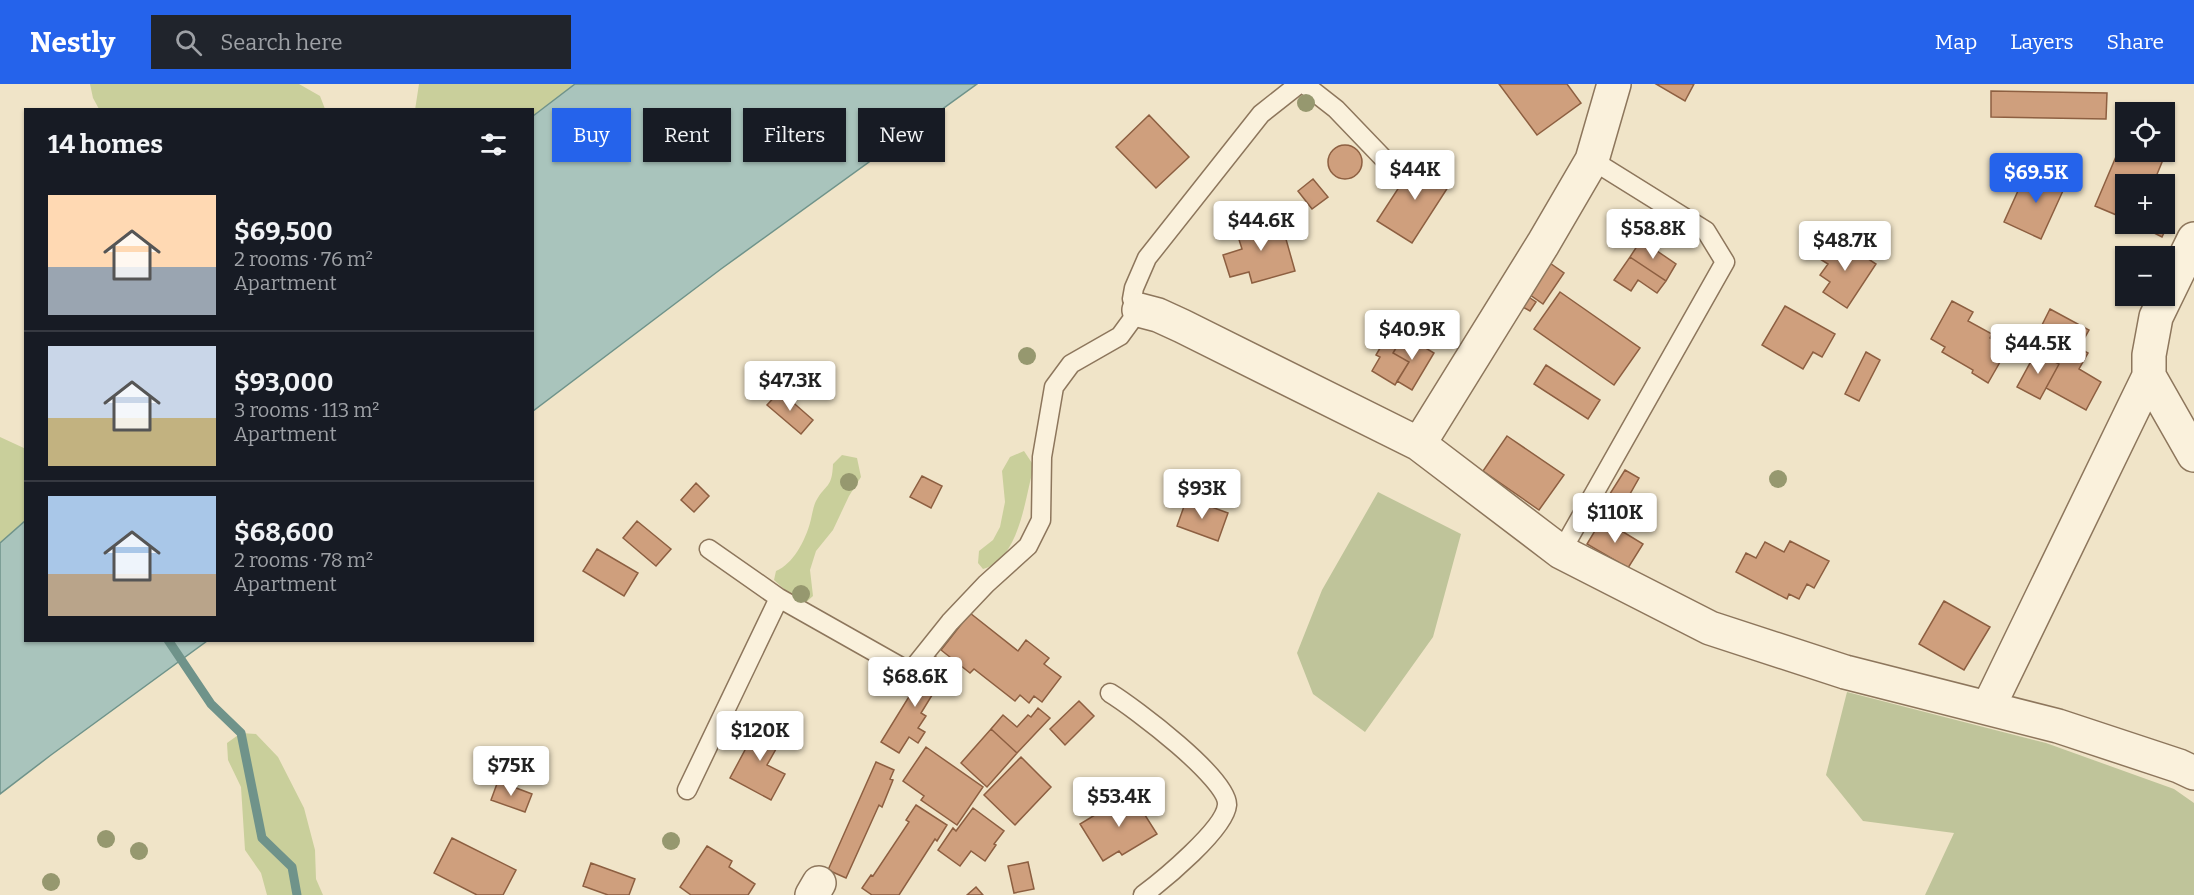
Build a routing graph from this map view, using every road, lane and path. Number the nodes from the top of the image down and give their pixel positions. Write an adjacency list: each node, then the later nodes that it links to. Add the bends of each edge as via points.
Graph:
1 (1299, 84): 7 (lane, via 1261,114 1147,258 1132,299)
2 (1304, 84): 4 (lane, via 1336,109)
3 (1614, 84): 5 (street)
4 (1385, 160)
5 (1592, 160): 9 (street); 12 (lane, via 1706,231 1725,262)
6 (2194, 240): 8 (street, via 2156,317)
7 (1138, 310): 9 (street, via 1182,326); 13 (lane, via 1120,336 1071,364 1054,387 1042,458 1041,520 1028,546 950,621 910,672)
8 (2149, 376): 10 (street); 15 (street)
9 (1419, 444): 12 (street)
10 (2194, 455)
11 (709, 549): 13 (lane)
12 (1561, 552): 15 (street, via 1710,628 1845,672)
13 (779, 598): 17 (lane)
14 (1110, 693): 18 (lane, via 1179,744 1226,794 1227,807 1215,828 1173,872)
15 (1988, 708): 16 (street, via 2058,726)
16 (2194, 773)
17 (687, 790)
18 (1143, 895)

